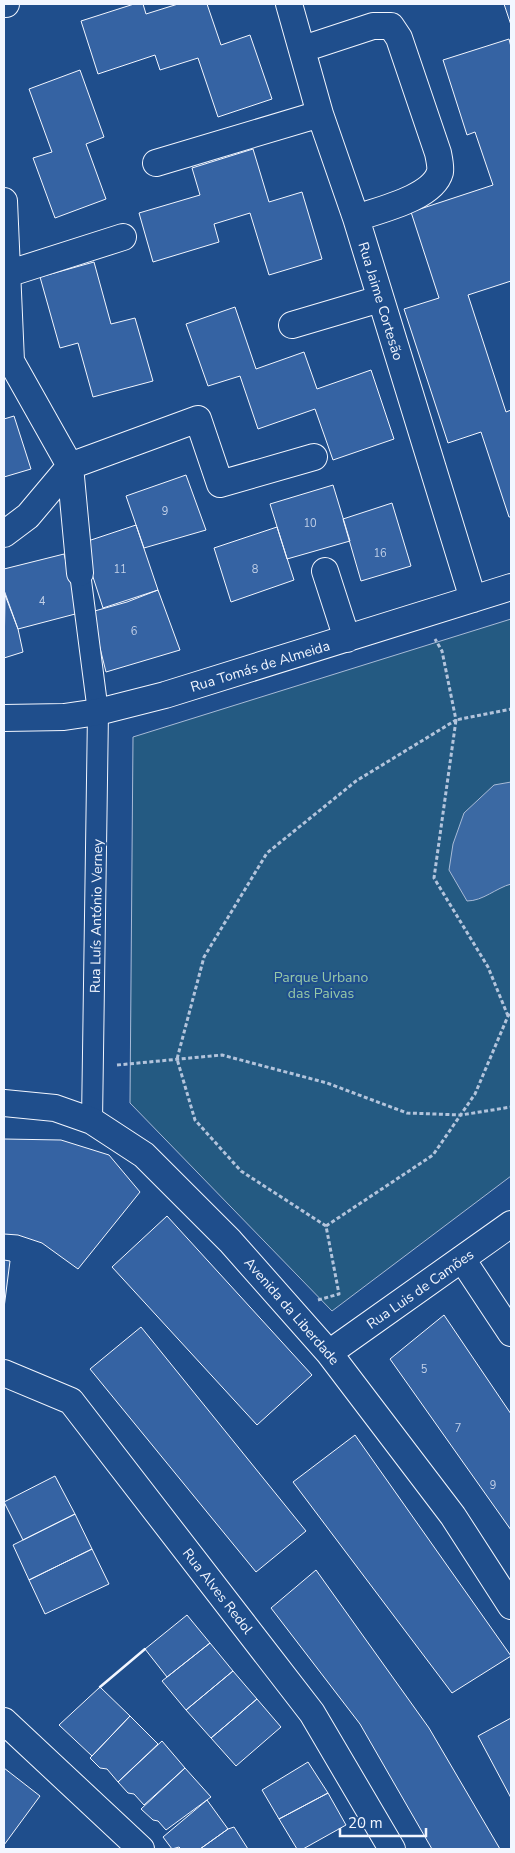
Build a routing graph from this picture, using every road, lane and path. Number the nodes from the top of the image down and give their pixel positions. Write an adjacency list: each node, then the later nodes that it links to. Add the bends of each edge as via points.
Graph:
1 (289, 4): 2 (street, Rua Jaime Cortesão)
2 (303, 49): 3 (street, Rua Jaime Cortesão); 6 (street, via 373,26 391,26 400,38 438,153 440,172 432,187)
3 (320, 114): 4 (street); 6 (street, Rua Jaime Cortesão)
4 (156, 163)
5 (4, 201): 8 (street)
6 (356, 218): 9 (street, Rua Jaime Cortesão)
7 (123, 236): 8 (street)
8 (7, 274): 11 (street)
9 (380, 299): 10 (street); 18 (street, Rua Jaime Cortesão)
10 (292, 325)
11 (7, 362): 13 (street)
12 (314, 457): 13 (street, via 220,484 198,419)
13 (70, 466): 14 (street, via 28,516); 16 (street)
14 (4, 534)
15 (325, 571): 20 (street)
16 (80, 574): 22 (street, Rua Luís António Verney)
17 (511, 587): 18 (street, Rua Tomás de Almeida)
18 (473, 599): 19 (street, Rua Tomás de Almeida)
19 (422, 615): 20 (street, Rua Tomás de Almeida); 24 (path, via 442,651)
20 (347, 639): 22 (street, Rua Tomás de Almeida, via 165,695)
21 (511, 710): 24 (path)
22 (98, 712): 23 (street, Rua Tomás de Almeida, via 64,717); 28 (street, Rua Luís António Verney)
23 (4, 718)
24 (456, 720): 26 (path, via 434,878 488,966); 27 (path, via 356,781 267,853 204,957)
25 (511, 1013): 26 (path)
26 (508, 1016): 31 (path, via 475,1094)
27 (177, 1060): 28 (path); 31 (path, via 222,1055 327,1083 407,1113); 34 (path, via 196,1120 202,1127 242,1171)
28 (94, 1065): 32 (street, Rua Luís António Verney)
29 (4, 1103): 32 (street, Avenida da Liberdade, via 55,1108)
30 (511, 1108): 31 (path)
31 (461, 1115): 34 (path, via 434,1155)
32 (92, 1121): 36 (street, Avenida da Liberdade, via 144,1155)
33 (511, 1224): 35 (street, Rua Luis de Camões)
34 (326, 1226): 36 (path, via 339,1294)
35 (462, 1259): 37 (street); 38 (street, Rua Luis de Camões)
36 (291, 1307): 38 (street, Avenida da Liberdade)
37 (511, 1333)
38 (329, 1353): 40 (street, Avenida da Liberdade, via 453,1516)
39 (4, 1373): 43 (street, Rua Alves Redol, via 71,1401 312,1713)
40 (511, 1606)
41 (4, 1721): 42 (street)
42 (141, 1849)
43 (392, 1849)

